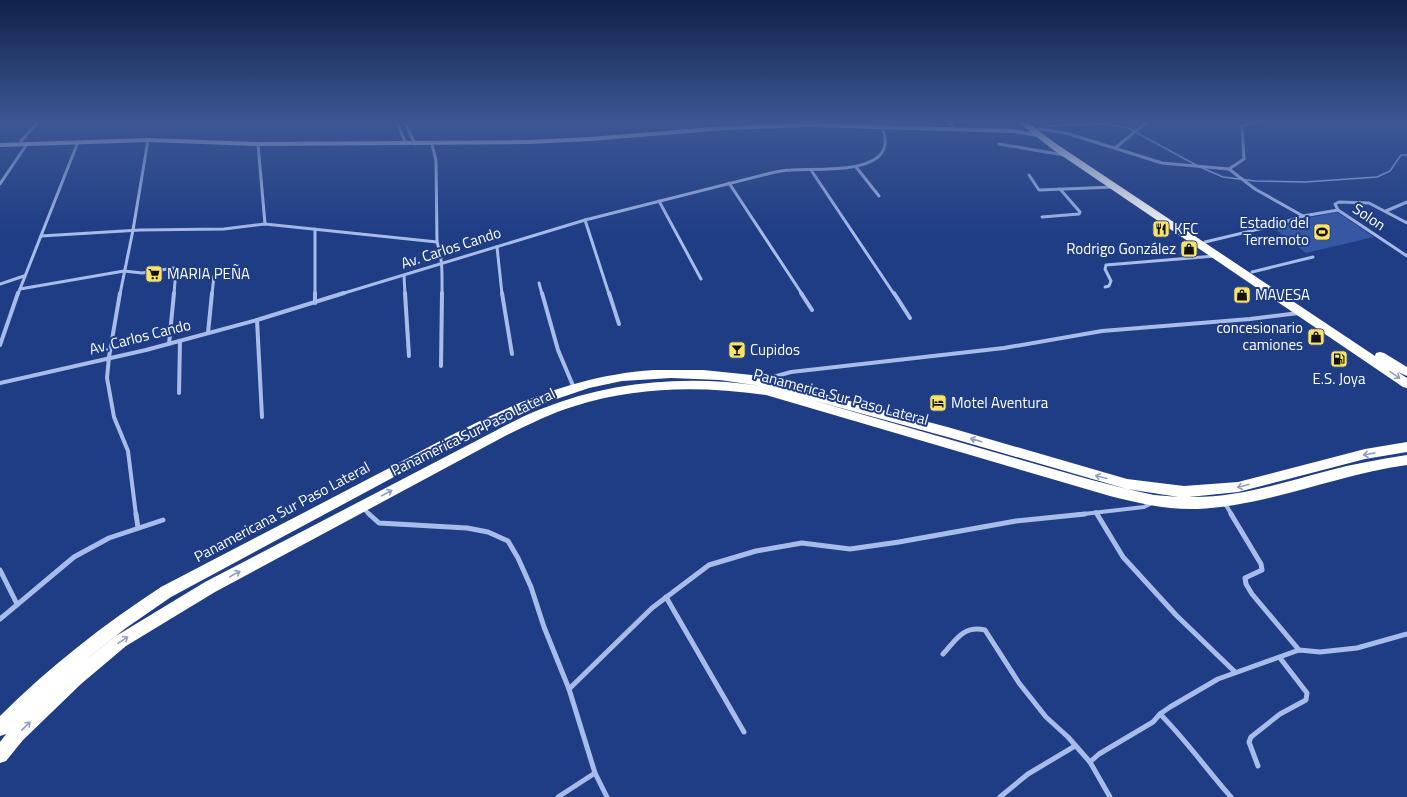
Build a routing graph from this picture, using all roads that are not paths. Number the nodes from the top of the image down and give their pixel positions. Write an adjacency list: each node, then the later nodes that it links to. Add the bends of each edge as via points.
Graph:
1 (14, 159): 16 (street)
2 (71, 159): 31 (street)
3 (145, 159): 30 (street)
4 (259, 159): 28 (street)
5 (436, 159): 32 (street)
6 (875, 159): 11 (street, Av. Carlos Cando)
7 (1073, 159): 17 (highway)
8 (1079, 159): 33 (highway)
9 (1150, 159): 12 (street, via 1162,163)
10 (1244, 159): 12 (street)
11 (856, 167): 13 (street, Av. Carlos Cando); 19 (street)
12 (1229, 169): 24 (street, via 1256,189)
13 (811, 170): 15 (street, Av. Carlos Cando, via 778,172); 52 (street)
14 (1028, 174): 18 (street, via 1039,190)
15 (729, 183): 20 (street, Av. Carlos Cando); 50 (street)
16 (0, 184)
17 (1115, 187): 18 (street); 35 (highway)
18 (1060, 189): 25 (street, via 1080,212 1079,214)
19 (879, 196)
20 (659, 201): 26 (street, Av. Carlos Cando); 44 (street)
21 (1407, 202): 23 (street)
22 (1338, 210): 23 (street, via 1336,204 1339,202 1358,202 1369,203); 24 (street); 36 (street, Solon)
23 (1386, 211): 27 (street)
24 (1303, 216): 33 (street)
25 (1042, 217)
26 (585, 220): 34 (street, Av. Carlos Cando); 54 (street)
27 (1407, 223)
28 (265, 224): 29 (street); 30 (street, via 224,230)
29 (315, 229): 32 (street); 49 (street)
30 (133, 230): 31 (street); 39 (street)
31 (41, 236): 41 (street)
32 (437, 242): 38 (street)
33 (1205, 242): 40 (highway)
34 (497, 247): 38 (street, Av. Carlos Cando); 59 (street)
35 (1218, 256): 47 (street, via 1106,265 1104,269 1111,281); 51 (highway)
36 (1407, 256)
37 (1313, 257): 40 (street)
38 (442, 264): 43 (street, Av. Carlos Cando); 62 (street)
39 (124, 271): 48 (street); 57 (street, via 142,274 176,269); 61 (street)
40 (1252, 272): 63 (highway)
41 (24, 276): 46 (street); 48 (street)
42 (214, 276): 55 (street)
43 (404, 276): 49 (street, Av. Carlos Cando); 60 (street)
44 (701, 279)
45 (539, 283): 67 (street, via 567,376)
46 (0, 284)
47 (1106, 287)
48 (20, 289): 58 (street)
49 (315, 303): 53 (street, Av. Carlos Cando)
50 (812, 310)
51 (1301, 312): 64 (street, via 1102,331 1004,348 791,372); 66 (highway, one-way to 66)
52 (910, 318)
53 (257, 320): 55 (street, Av. Carlos Cando); 69 (street)
54 (619, 324)
55 (208, 333): 56 (street, Av. Carlos Cando)
56 (180, 341): 57 (street, Av. Carlos Cando); 68 (street)
57 (169, 344): 61 (street, Av. Carlos Cando)
58 (0, 345)
59 (512, 354)
60 (409, 356)
61 (109, 357): 65 (street, Av. Carlos Cando); 77 (street, via 107,378 114,416 128,451)
62 (441, 366)
63 (1407, 372)
64 (758, 381): 67 (highway, Panamericana Sur Paso Lateral, via 687,373 651,374 622,377); 70 (highway, Panamericana Sur Paso Lateral, one-way to 64, via 1365,454 1238,487 1184,492 1120,482)
65 (0, 383)
66 (1407, 384)
67 (574, 388): 89 (highway, Panamericana Sur Paso Lateral, via 515,408 166,592 122,620 88,646)
68 (179, 393)
69 (262, 417)
70 (1407, 447)
71 (1407, 460): 73 (highway, Panamerica Sur Paso Lateral, via 1351,469)
72 (1156, 501): 73 (highway, Panamerica Sur Paso Lateral); 74 (highway, Panamerica Sur Paso Lateral, one-way to 72, via 544,412 596,395 667,384 709,384 766,391); 75 (street, via 1144,507)
73 (1224, 502): 83 (street, via 1261,564 1262,570 1245,578 1246,584)
74 (361, 507): 87 (street, via 379,523 467,528 488,532 508,541 531,587); 92 (highway, Panamerica Sur Paso Lateral, one-way to 74, via 17,734 75,678 122,641 210,587)
75 (1096, 512): 79 (street, via 1016,521 850,549 802,543 756,551 709,565); 86 (street, via 1123,557 1176,615)
76 (163, 520): 77 (street)
77 (138, 528): 80 (street, via 109,538 74,557)
78 (0, 570): 80 (street)
79 (666, 597): 87 (street); 90 (street)
80 (17, 604): 81 (street)
81 (0, 619)
82 (1407, 634): 83 (street, via 1357,648 1320,652)
83 (1299, 650): 85 (street)
84 (943, 654): 91 (street, via 965,630 985,630 1019,683 1046,717)
85 (1280, 658): 86 (street); 94 (street, via 1308,697 1280,714 1251,737 1249,742)
86 (1235, 672): 88 (street, via 1203,687)
87 (568, 689): 95 (street)
88 (1160, 714): 93 (street, via 1154,722 1098,754); 100 (street)
89 (0, 728)
90 (744, 732)
91 (1074, 746): 93 (street); 98 (street, via 1028,774)
92 (0, 755)
93 (1090, 762): 99 (street)
94 (1258, 766)
95 (595, 773): 96 (street); 97 (street)
96 (558, 797)
97 (607, 797)
98 (1000, 797)
99 (1110, 797)
100 (1231, 797)

